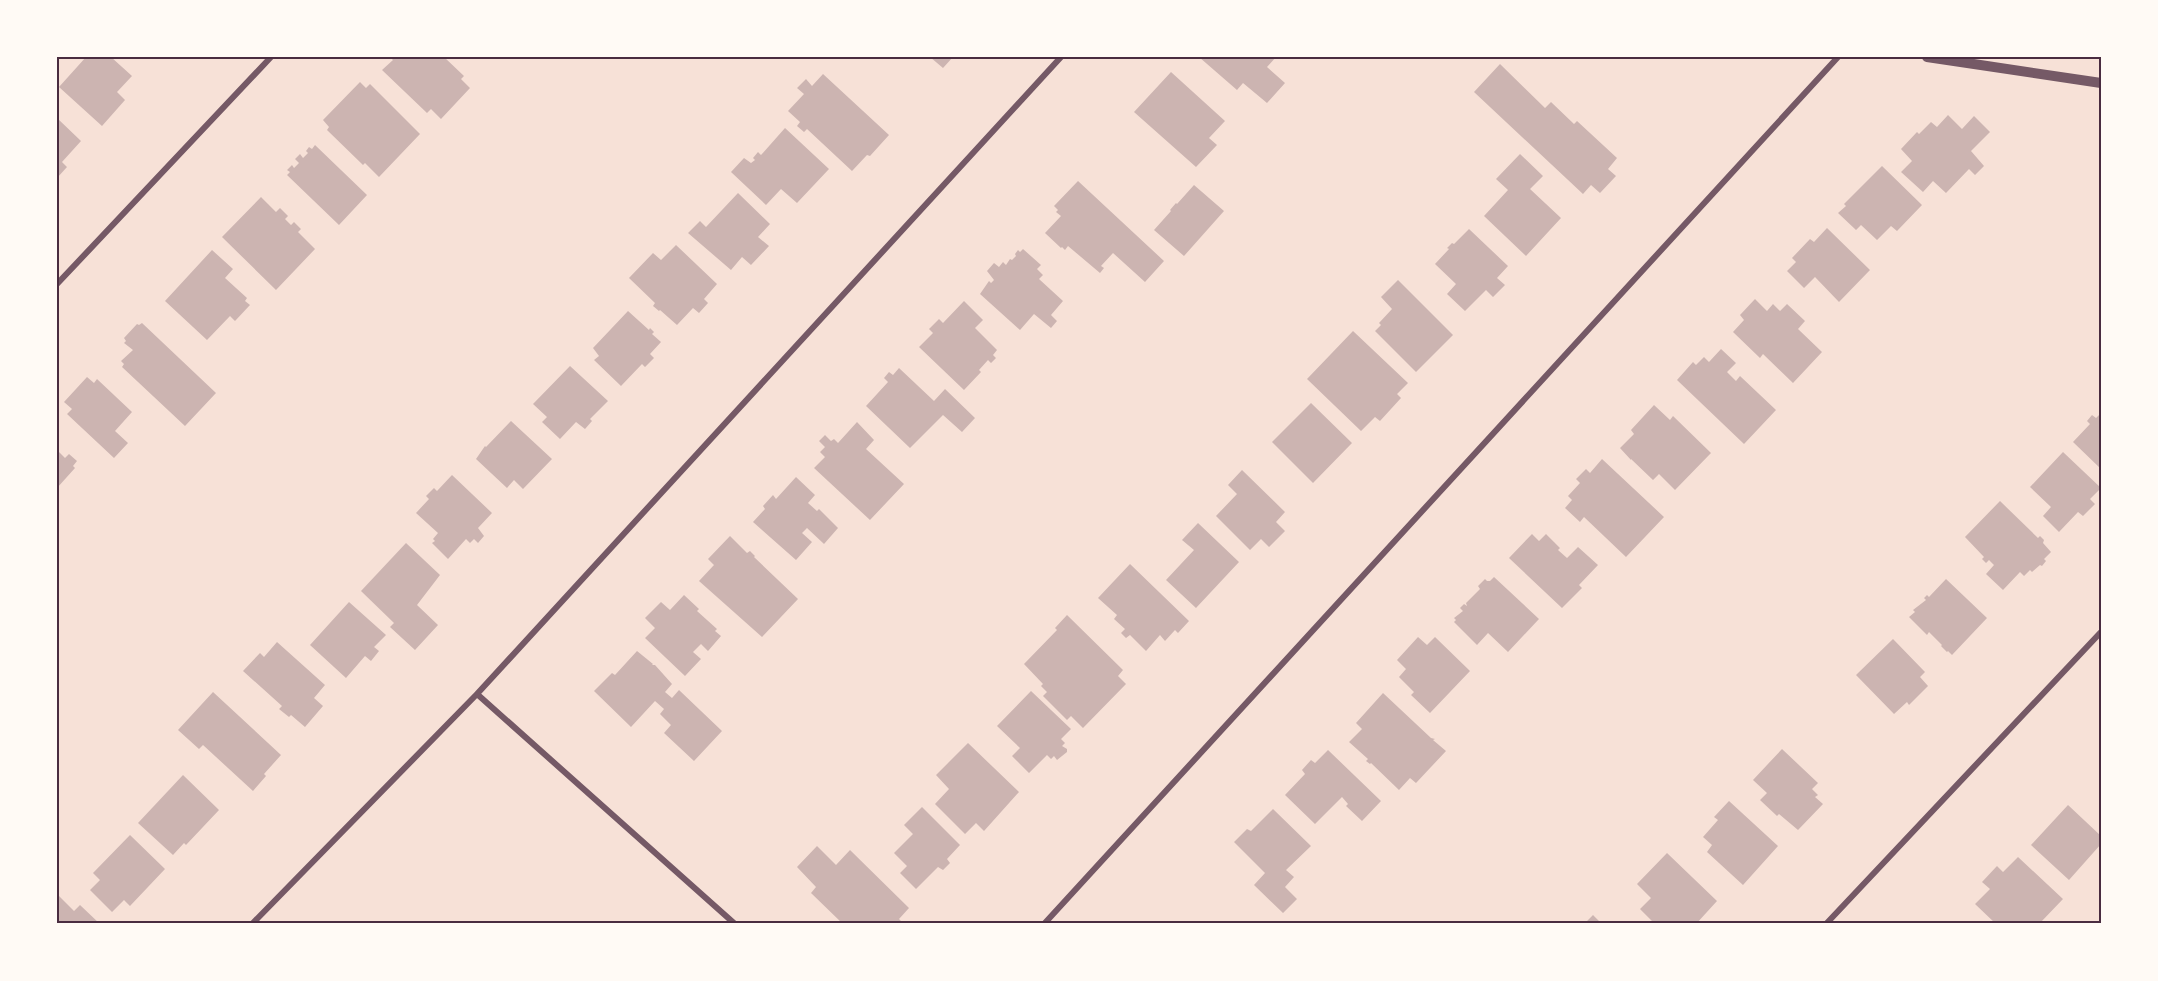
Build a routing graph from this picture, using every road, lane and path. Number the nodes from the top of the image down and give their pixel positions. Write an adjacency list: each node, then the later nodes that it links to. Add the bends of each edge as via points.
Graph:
1 (271, 57): 6 (street)
2 (1061, 57): 8 (street)
3 (1838, 57): 11 (street)
4 (1927, 57): 5 (street)
5 (2101, 83)
6 (57, 284)
7 (2101, 632): 12 (street)
8 (477, 694): 9 (street); 10 (street)
9 (252, 924)
10 (735, 924)
11 (1044, 924)
12 (1826, 924)

